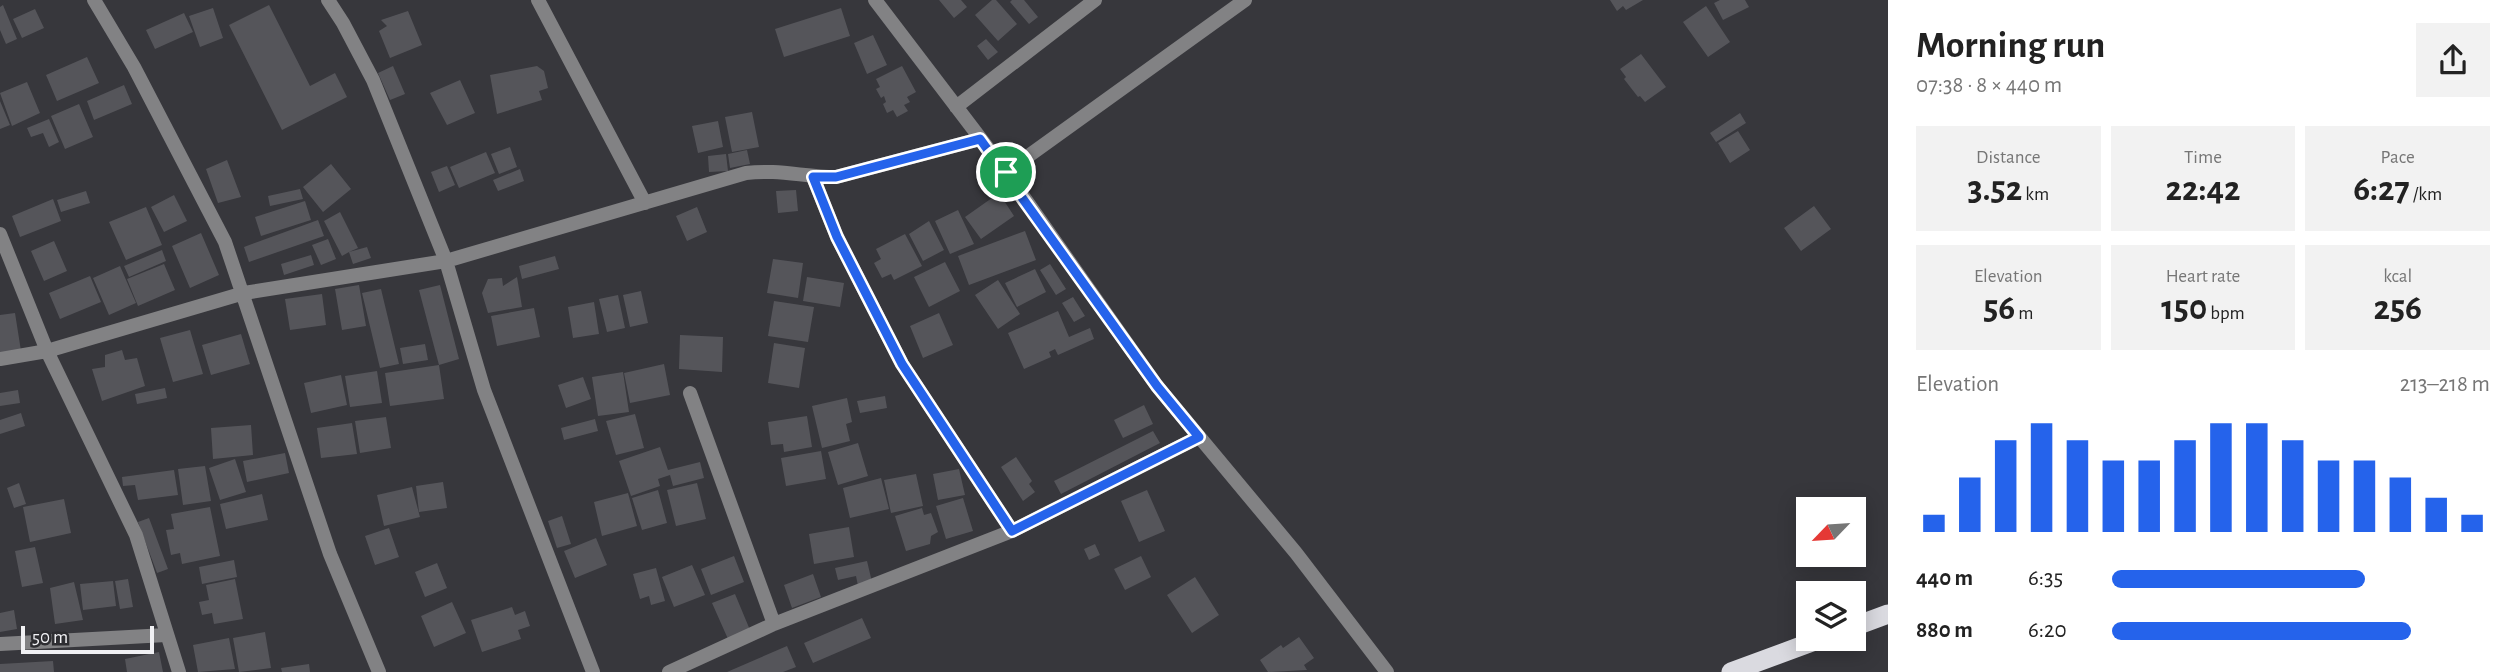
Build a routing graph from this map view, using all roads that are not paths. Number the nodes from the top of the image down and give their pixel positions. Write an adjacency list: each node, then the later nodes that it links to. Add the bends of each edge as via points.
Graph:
1 (94, 0): 14 (street, via 219,230)
2 (328, 0): 13 (street, via 373,80)
3 (538, 0): 11 (street)
4 (875, 0): 7 (street)
5 (1095, 0): 7 (street)
6 (1245, 0): 9 (street)
7 (956, 107): 8 (street)
8 (980, 139): 9 (street); 10 (street, via 836,177)
9 (1006, 172): 18 (street, via 1157,386)
10 (813, 177): 11 (street, via 769,170 746,173); 19 (street, via 837,237 902,364)
11 (645, 203): 13 (street)
12 (0, 234): 15 (street)
13 (446, 261): 14 (street); 28 (street, via 484,390)
14 (244, 293): 15 (street); 27 (street, via 330,554)
15 (47, 351): 16 (street); 23 (street, via 136,535)
16 (0, 359)
17 (690, 393): 22 (street)
18 (1199, 437): 19 (street); 30 (street)
19 (1012, 531): 22 (street)
20 (1888, 614): 21 (highway)
21 (1866, 622)
22 (774, 624): 29 (street)
23 (166, 635): 24 (street); 26 (street)
24 (0, 644)
25 (1796, 648): 31 (highway)
26 (179, 672)
27 (379, 672)
28 (593, 672)
29 (669, 672)
30 (1387, 672)
31 (1731, 672)

